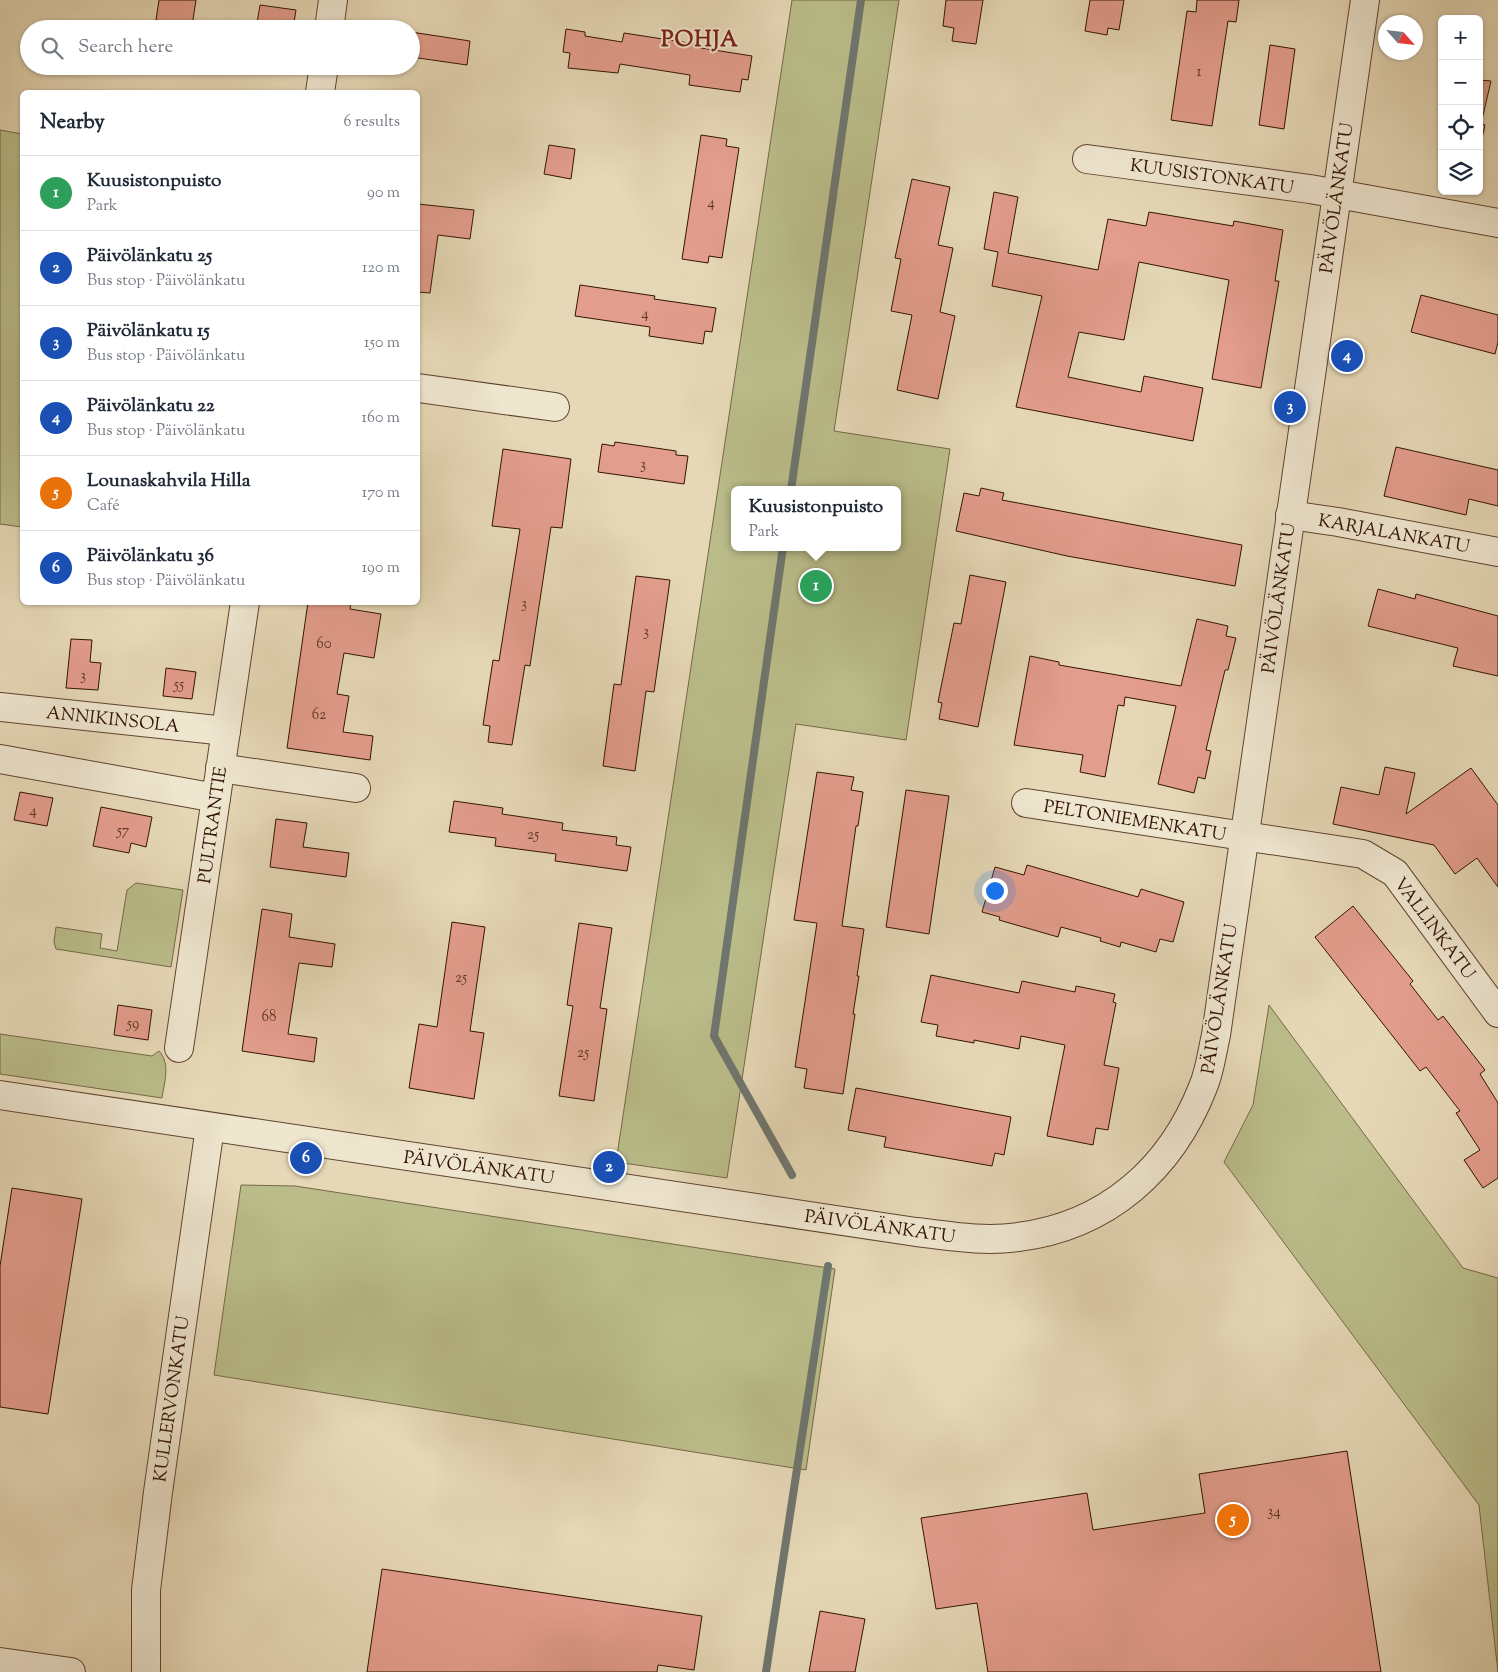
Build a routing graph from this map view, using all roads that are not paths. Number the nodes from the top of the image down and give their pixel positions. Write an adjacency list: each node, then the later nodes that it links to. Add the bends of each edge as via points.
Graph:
1 (333, 0): 3 (street)
2 (1365, 0): 7 (street, PÄIVÖLÄNKATU)
3 (330, 20)
4 (323, 75): 5 (street)
5 (320, 90)
6 (1087, 158): 7 (street, KUUSISTONKATU)
7 (1337, 194): 8 (street, KUUSISTONKATU); 11 (street, PÄIVÖLÄNKATU)
8 (1498, 223)
9 (420, 388): 10 (street)
10 (555, 407)
11 (1290, 515): 12 (street, KARJALANKATU); 21 (street, PÄIVÖLÄNKATU)
12 (1498, 552)
13 (245, 605): 15 (street, PULTRANTIE)
14 (0, 707): 15 (street, ANNIKINSOLA)
15 (226, 731): 17 (street, PULTRANTIE)
16 (0, 759): 19 (street)
17 (220, 768): 18 (street); 19 (street, PULTRANTIE)
18 (356, 788)
19 (216, 798): 23 (street, PULTRANTIE)
20 (1026, 803): 21 (street, PELTONIEMENKATU)
21 (1243, 837): 22 (street, VALLINKATU, via 1363,854 1396,872); 25 (street, PÄIVÖLÄNKATU, via 1216,1036 1204,1086 1187,1122 1138,1186 1093,1215 1060,1230 1017,1238 977,1239 916,1232)
22 (1498, 1013)
23 (179, 1048)
24 (0, 1095): 25 (street, PÄIVÖLÄNKATU)
25 (210, 1127): 28 (street, KULLERVONKATU, via 149,1570)
26 (0, 1662): 27 (street)
27 (71, 1672)
28 (146, 1672)

